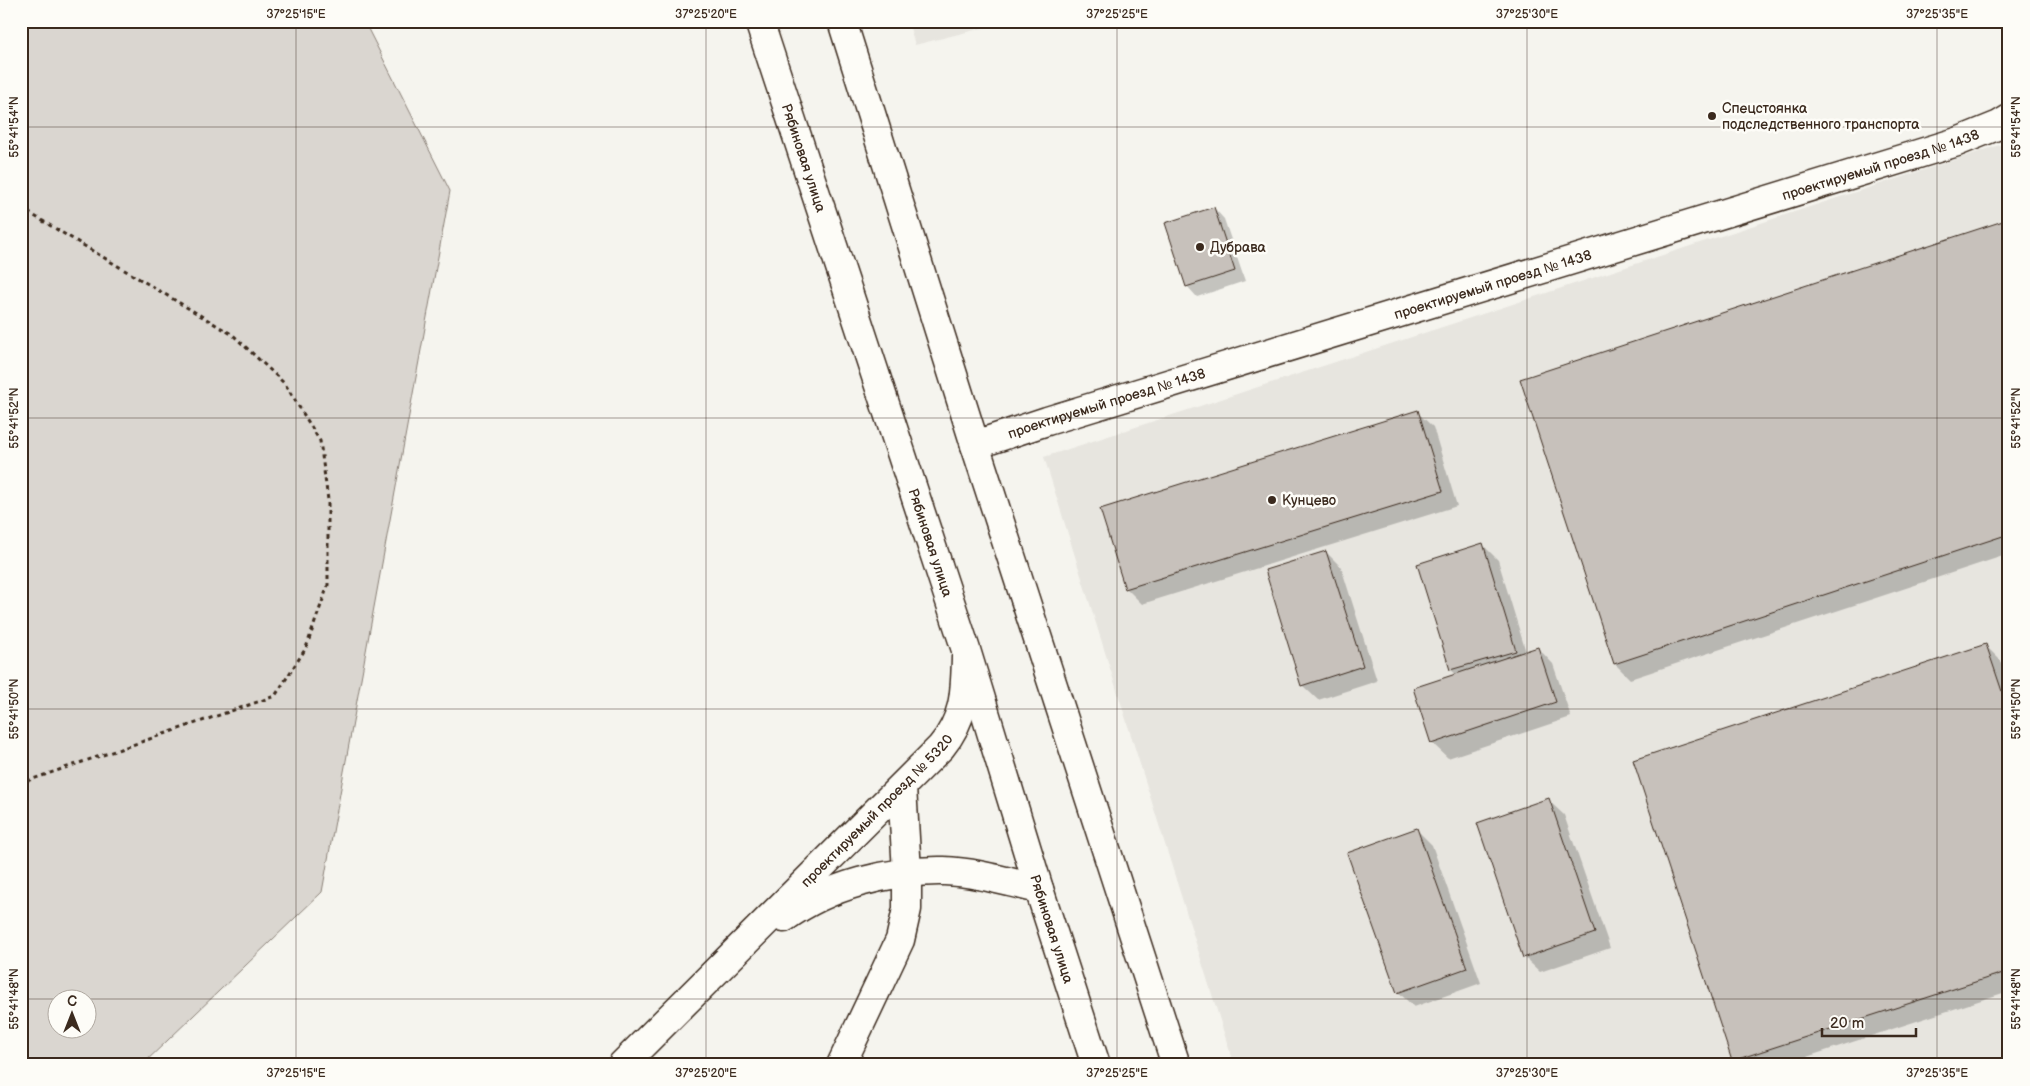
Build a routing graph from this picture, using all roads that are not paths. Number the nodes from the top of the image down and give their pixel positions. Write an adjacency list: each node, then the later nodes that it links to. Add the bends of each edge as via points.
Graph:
1 (759, 21): 5 (main road, Рябиновая улица)
2 (842, 21): 4 (main road)
3 (2009, 119): 4 (main road, проектируемый проезд № 1438, via 1957,142)
4 (975, 445): 13 (main road)
5 (966, 650): 6 (main road, проектируемый проезд № 5320, via 965,694 956,727); 8 (main road, Рябиновая улица)
6 (902, 787): 7 (main road); 9 (main road, проектируемый проезд № 5320)
7 (907, 872): 8 (main road, проектируемый проезд № 5320, via 946,871 988,876); 9 (main road, проектируемый проезд № 5320, via 881,876 812,901); 11 (main road, via 907,909 900,940)
8 (1039, 889): 12 (main road, Рябиновая улица)
9 (740, 949): 10 (main road, проектируемый проезд № 5320)
10 (622, 1065)
11 (840, 1065)
12 (1096, 1065)
13 (1176, 1065)

